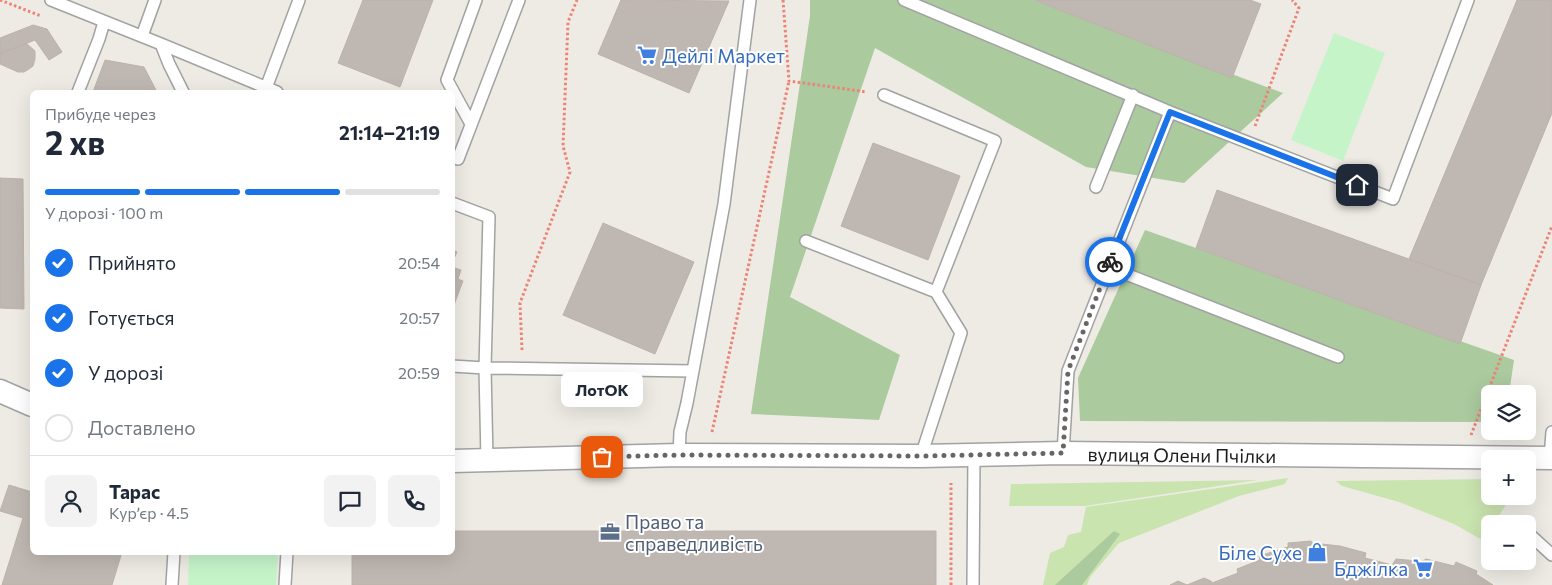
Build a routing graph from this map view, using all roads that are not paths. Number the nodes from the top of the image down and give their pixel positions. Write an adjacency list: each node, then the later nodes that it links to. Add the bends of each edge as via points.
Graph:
1 (51, 0): 9 (lane)
2 (156, 0): 10 (lane)
3 (298, 0): 14 (lane)
4 (476, 0): 15 (lane, via 447,80)
5 (519, 0): 20 (lane)
6 (750, 0): 30 (lane, via 724,204)
7 (904, 0): 18 (lane)
8 (1468, 0): 19 (lane, via 1393,199)
9 (104, 22): 10 (lane); 12 (lane)
10 (142, 36): 11 (lane)
11 (161, 44): 13 (lane); 14 (lane)
12 (79, 90)
13 (182, 90)
14 (271, 90)
15 (452, 90)
16 (455, 95): 20 (lane)
17 (884, 95): 26 (lane, via 995,141)
18 (1133, 95): 19 (lane); 22 (lane)
19 (1170, 112): 25 (lane)
20 (471, 124): 21 (lane, via 458,159)
21 (455, 158)
22 (1096, 187)
23 (455, 204): 29 (lane, via 489,216)
24 (806, 241): 26 (lane)
25 (1108, 268): 27 (lane); 34 (lane, via 1068,371)
26 (936, 292): 37 (lane, via 961,333)
27 (1338, 357)
28 (455, 366): 29 (lane)
29 (485, 368): 30 (lane); 39 (lane)
30 (693, 370): 35 (lane, via 680,432)
31 (0, 391): 32 (street)
32 (30, 404)
33 (1552, 432): 38 (lane)
34 (1063, 453): 36 (street, вулиця Олени Пчілки); 38 (street, вулиця Олени Пчілки)
35 (679, 455): 37 (street, вулиця Олени Пчілки); 39 (street, вулиця Олени Пчілки)
36 (974, 455): 37 (street, вулиця Олени Пчілки); 47 (lane)
37 (921, 456)
38 (1551, 458)
39 (487, 460): 40 (street, вулиця Олени Пчілки)
40 (455, 461)
41 (1536, 540): 44 (lane)
42 (174, 555): 45 (lane)
43 (286, 555): 46 (lane)
44 (1552, 555)
45 (172, 585)
46 (285, 585)
47 (973, 585)

